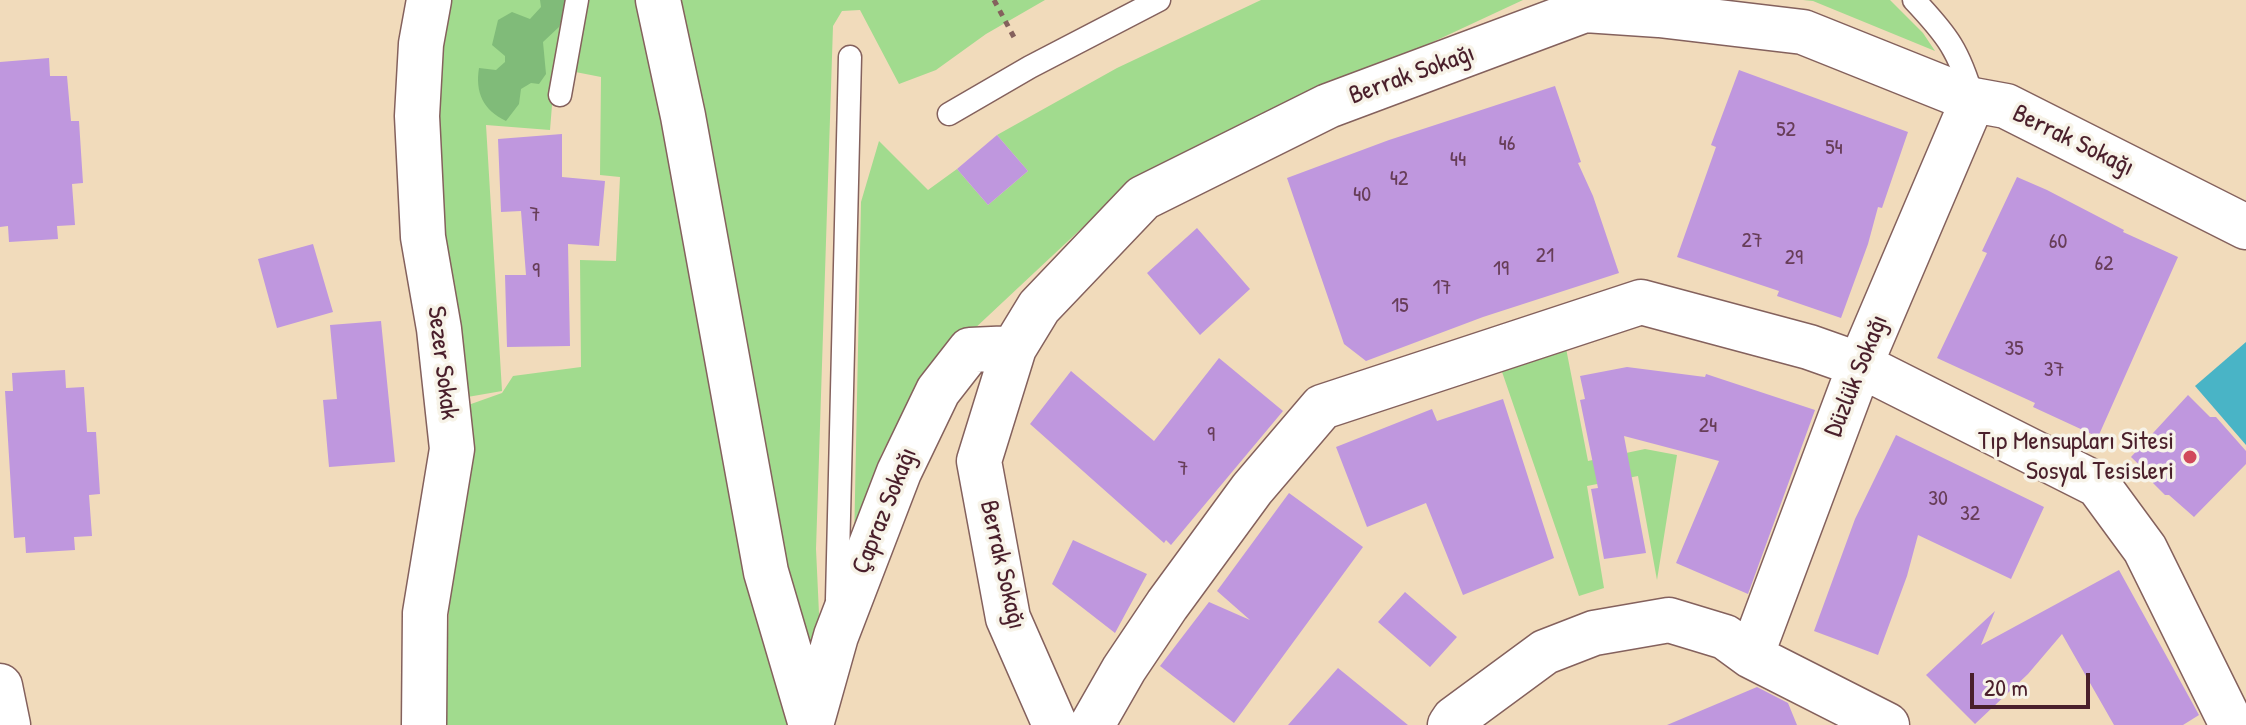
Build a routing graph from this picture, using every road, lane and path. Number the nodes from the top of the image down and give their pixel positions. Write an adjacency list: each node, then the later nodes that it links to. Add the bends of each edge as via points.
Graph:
1 (429, 0): 19 (street, Sezer Sokak, via 417,116 423,237 452,449 425,613)
2 (577, 0): 9 (lane)
3 (658, 0): 20 (street, via 766,572)
4 (994, 0): 8 (path)
5 (1159, 0): 8 (lane)
6 (1914, 0): 10 (lane, via 1944,32 1962,64)
7 (850, 57): 15 (lane)
8 (1030, 67): 11 (lane)
9 (560, 95)
10 (1973, 100): 12 (street, Berrak Sokağı, via 2006,106); 13 (street, Berrak Sokağı, via 1803,32 1585,10 1328,106 1143,198 1039,307); 14 (street, Düzlük Sokağı)
11 (949, 114)
12 (2246, 227)
13 (1014, 348): 15 (street, Çapraz Sokağı, via 970,350 938,391 899,472); 21 (street, Berrak Sokağı, via 979,461 1008,618)
14 (1860, 365): 16 (street, Düzlük Sokağı); 22 (street, via 1641,302 1322,407 1252,489 1167,605); 25 (street, via 2098,485 2145,549)
15 (836, 636): 20 (street, Çapraz Sokağı)
16 (1751, 656): 23 (street, via 1725,637 1669,620 1594,633 1545,652); 24 (street)
17 (0, 686): 18 (street)
18 (8, 725)
19 (424, 725)
20 (811, 725)
21 (1055, 725)
22 (1092, 725)
23 (1450, 725)
24 (1887, 725)
25 (2232, 725)

